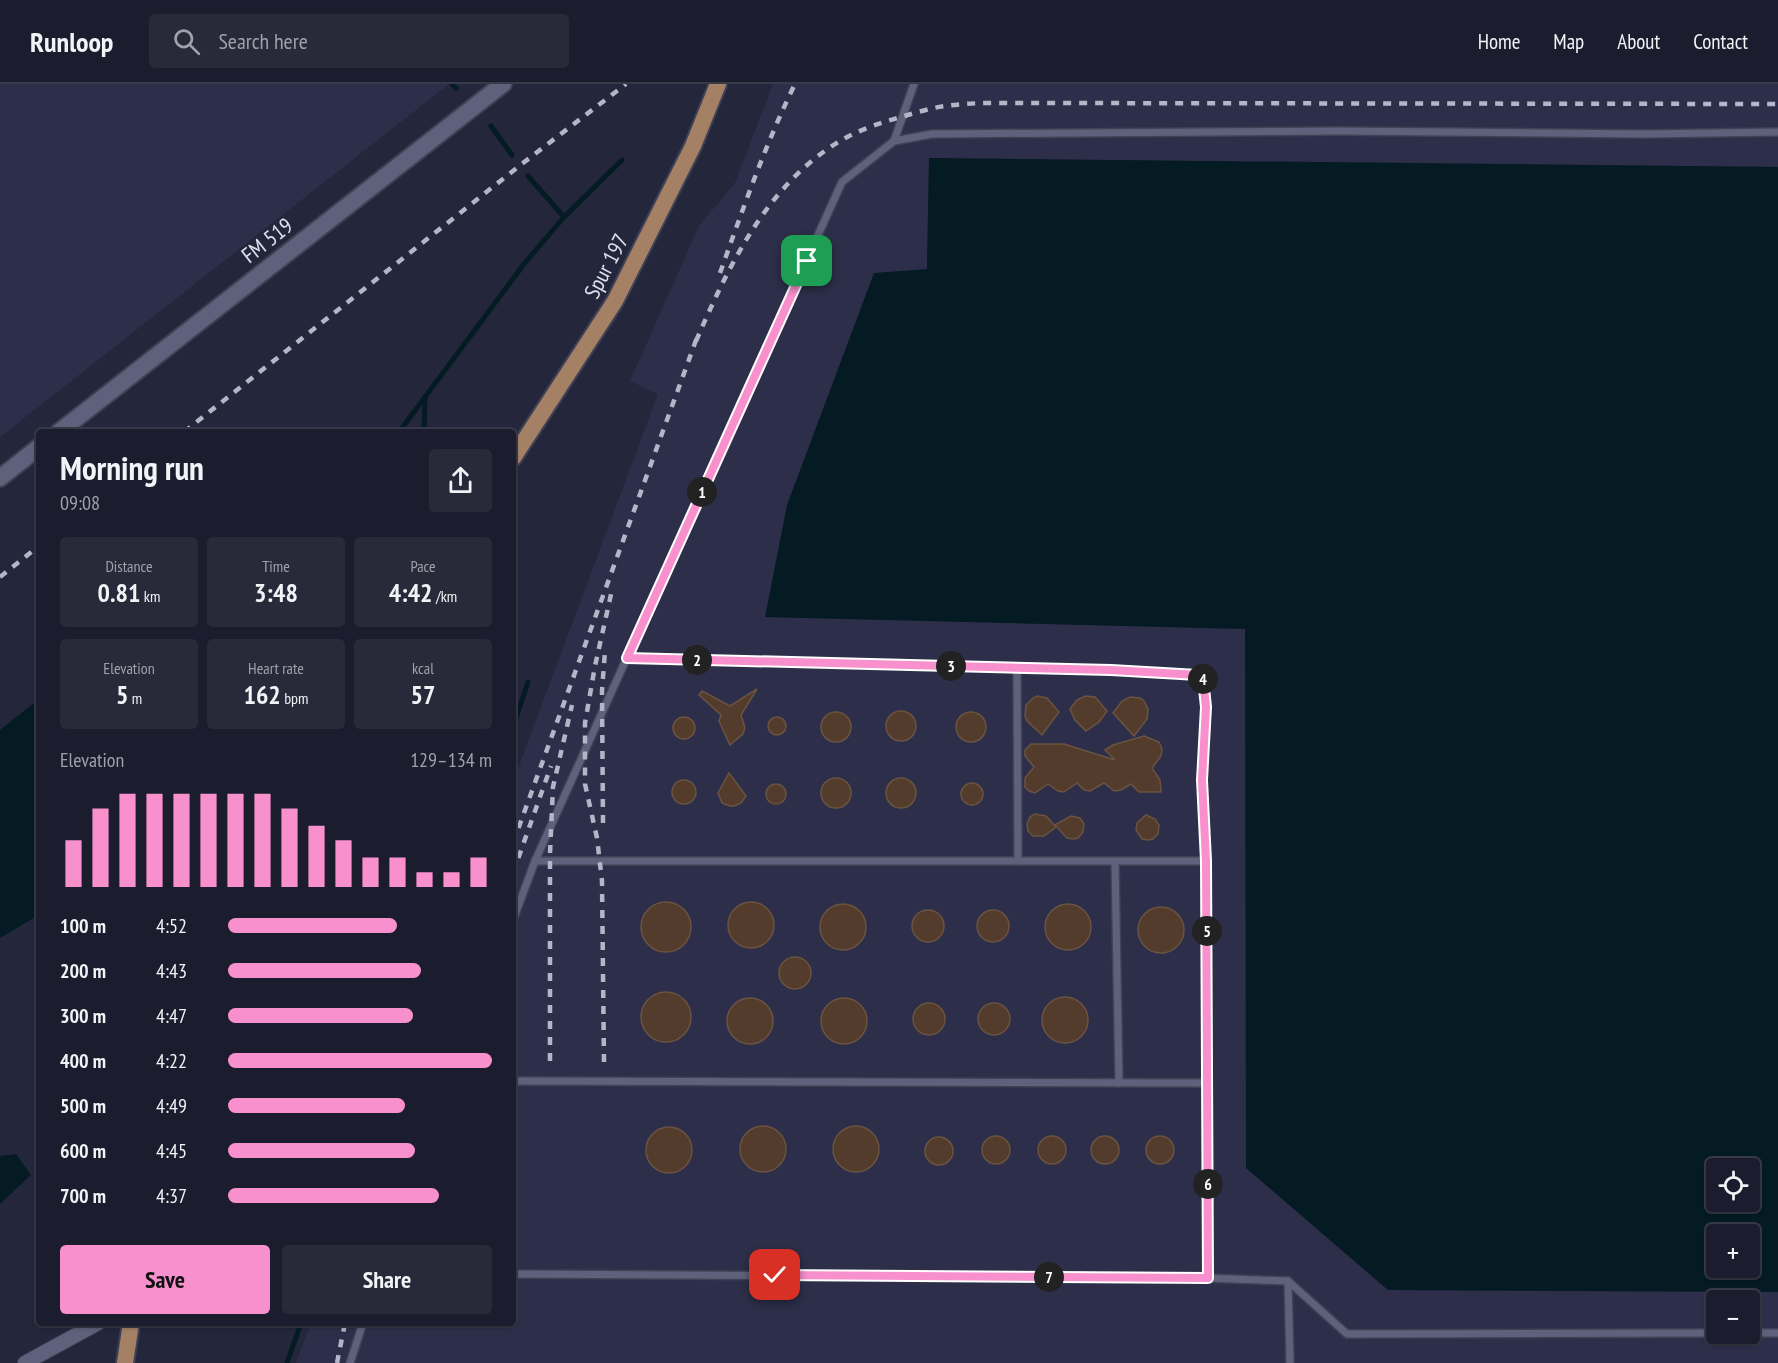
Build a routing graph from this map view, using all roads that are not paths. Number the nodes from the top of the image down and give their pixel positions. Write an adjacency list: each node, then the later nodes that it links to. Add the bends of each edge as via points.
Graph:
1 (503, 84): 6 (main road, FM 519 / FM 519)
2 (718, 84): 8 (main road, Spur 197, via 693,146 615,301)
3 (914, 84): 5 (lane)
4 (1778, 132): 5 (lane, via 956,134)
5 (894, 141): 10 (lane, via 842,182)
6 (63, 429)
7 (36, 449): 9 (main road)
8 (516, 453)
9 (0, 478)
10 (627, 658): 11 (lane); 12 (lane)
11 (1017, 667): 13 (lane); 15 (lane, via 1198,675 1203,679)
12 (535, 861): 13 (lane); 16 (lane)
13 (1018, 861): 14 (lane)
14 (1115, 861): 15 (lane); 18 (lane)
15 (1206, 861): 19 (lane)
16 (516, 912)
17 (516, 1081): 18 (lane)
18 (1119, 1083): 19 (lane)
19 (1208, 1083): 21 (lane)
20 (516, 1274): 21 (lane)
21 (1208, 1278): 22 (lane)
22 (1288, 1281): 26 (lane, via 1347,1334); 32 (lane)
23 (93, 1326): 29 (street)
24 (131, 1326): 30 (main road)
25 (362, 1326): 31 (lane)
26 (1706, 1333)
27 (1760, 1333): 28 (lane)
28 (1778, 1333)
29 (25, 1363)
30 (125, 1363)
31 (350, 1363)
32 (1290, 1363)

